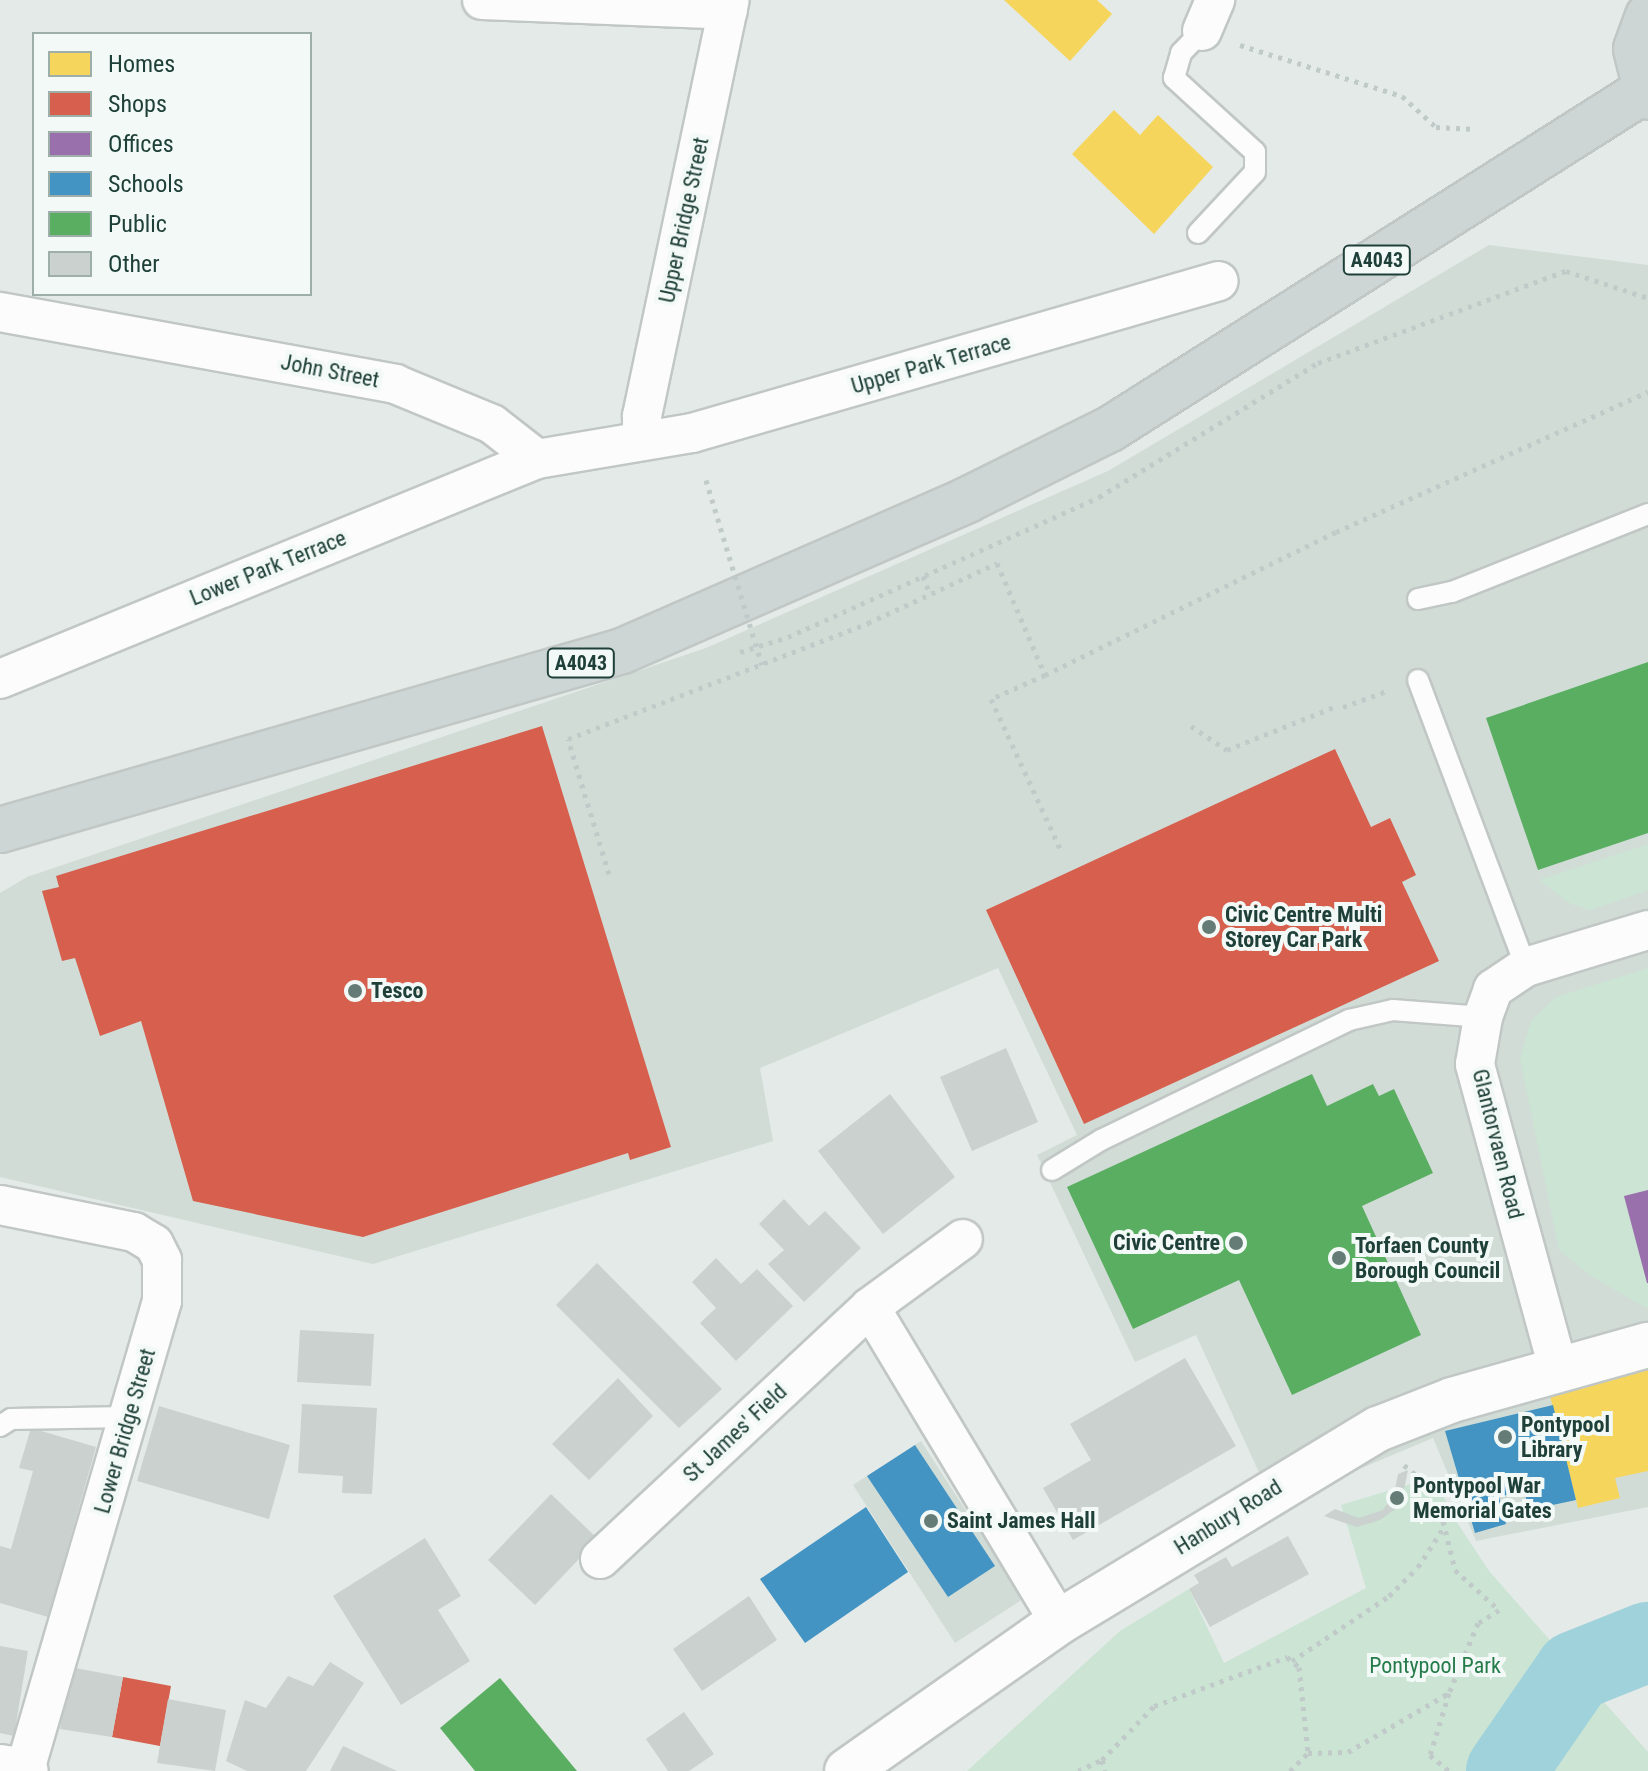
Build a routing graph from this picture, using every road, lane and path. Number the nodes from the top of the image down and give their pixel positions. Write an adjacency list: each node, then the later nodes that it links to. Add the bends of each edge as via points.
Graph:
1 (482, 0): 2 (street)
2 (729, 5): 12 (street, Upper Bridge Street, via 642,416)
3 (1208, 16): 6 (path, via 1402,96 1436,127); 7 (lane, via 1181,53 1174,78 1255,152 1255,172)
4 (1648, 16): 5 (main road, via 1636,49)
5 (1646, 94): 27 (main road, A4043, via 1110,429 967,500 622,651)
6 (1470, 129)
7 (1198, 233)
8 (1219, 281): 12 (street, Upper Park Terrace, via 707,429)
9 (1648, 298): 15 (path, via 1566,271 1318,363)
10 (0, 312): 13 (street, John Street, via 395,384 492,424)
11 (1648, 392): 21 (path, via 1336,532)
12 (642, 441): 13 (street)
13 (537, 459): 22 (street, Lower Park Terrace)
14 (706, 480): 20 (path, bridge)
15 (1099, 497)
16 (1647, 515): 19 (lane, via 1452,592)
17 (923, 576): 18 (path)
18 (930, 594): 20 (path); 21 (path, via 997,563)
19 (1418, 599)
20 (762, 665): 29 (path, via 568,739)
21 (1045, 675): 28 (path, via 991,699)
22 (0, 679)
23 (1418, 680): 25 (path); 31 (lane)
24 (1334, 707): 26 (path, via 1227,750)
25 (1343, 707)
26 (1191, 726)
27 (0, 830)
28 (1060, 848)
29 (609, 874)
30 (1648, 930): 31 (street, Glantorvaen Road)
31 (1526, 967): 32 (street, Glantorvaen Road, via 1493,989)
32 (1483, 1017): 33 (lane, via 1393,1010 1349,1020 1101,1140); 38 (street, Glantorvaen Road, via 1475,1064)
33 (1052, 1170)
34 (0, 1205): 39 (street, Lower Bridge Street, via 134,1232 154,1244 162,1260 162,1301)
35 (963, 1239): 36 (street, St James' Field)
36 (870, 1307): 43 (street, St James' Field); 44 (street)
37 (1648, 1345): 38 (street, Hanbury Road)
38 (1558, 1368): 41 (street, Hanbury Road)
39 (129, 1417): 40 (lane, via 11,1419); 50 (street, Lower Bridge Street)
40 (0, 1426)
41 (1378, 1429): 42 (path, via 1414,1478 1436,1492); 44 (street, Hanbury Road)
42 (1445, 1526): 45 (path, via 1418,1567 1389,1596); 46 (path, via 1455,1570 1499,1610 1478,1623)
43 (600, 1559)
44 (1059, 1622): 51 (street, Hanbury Road)
45 (1292, 1662): 47 (path, via 1299,1667); 48 (path, via 1287,1657 1194,1687 1154,1706)
46 (1449, 1693): 47 (path, via 1348,1752); 55 (path, via 1430,1755)
47 (1308, 1753): 54 (path)
48 (1102, 1760): 52 (path); 53 (path)
49 (0, 1767): 50 (street)
50 (26, 1771)
51 (847, 1771)
52 (1078, 1771)
53 (1105, 1771)
54 (1290, 1771)
55 (1449, 1771)

